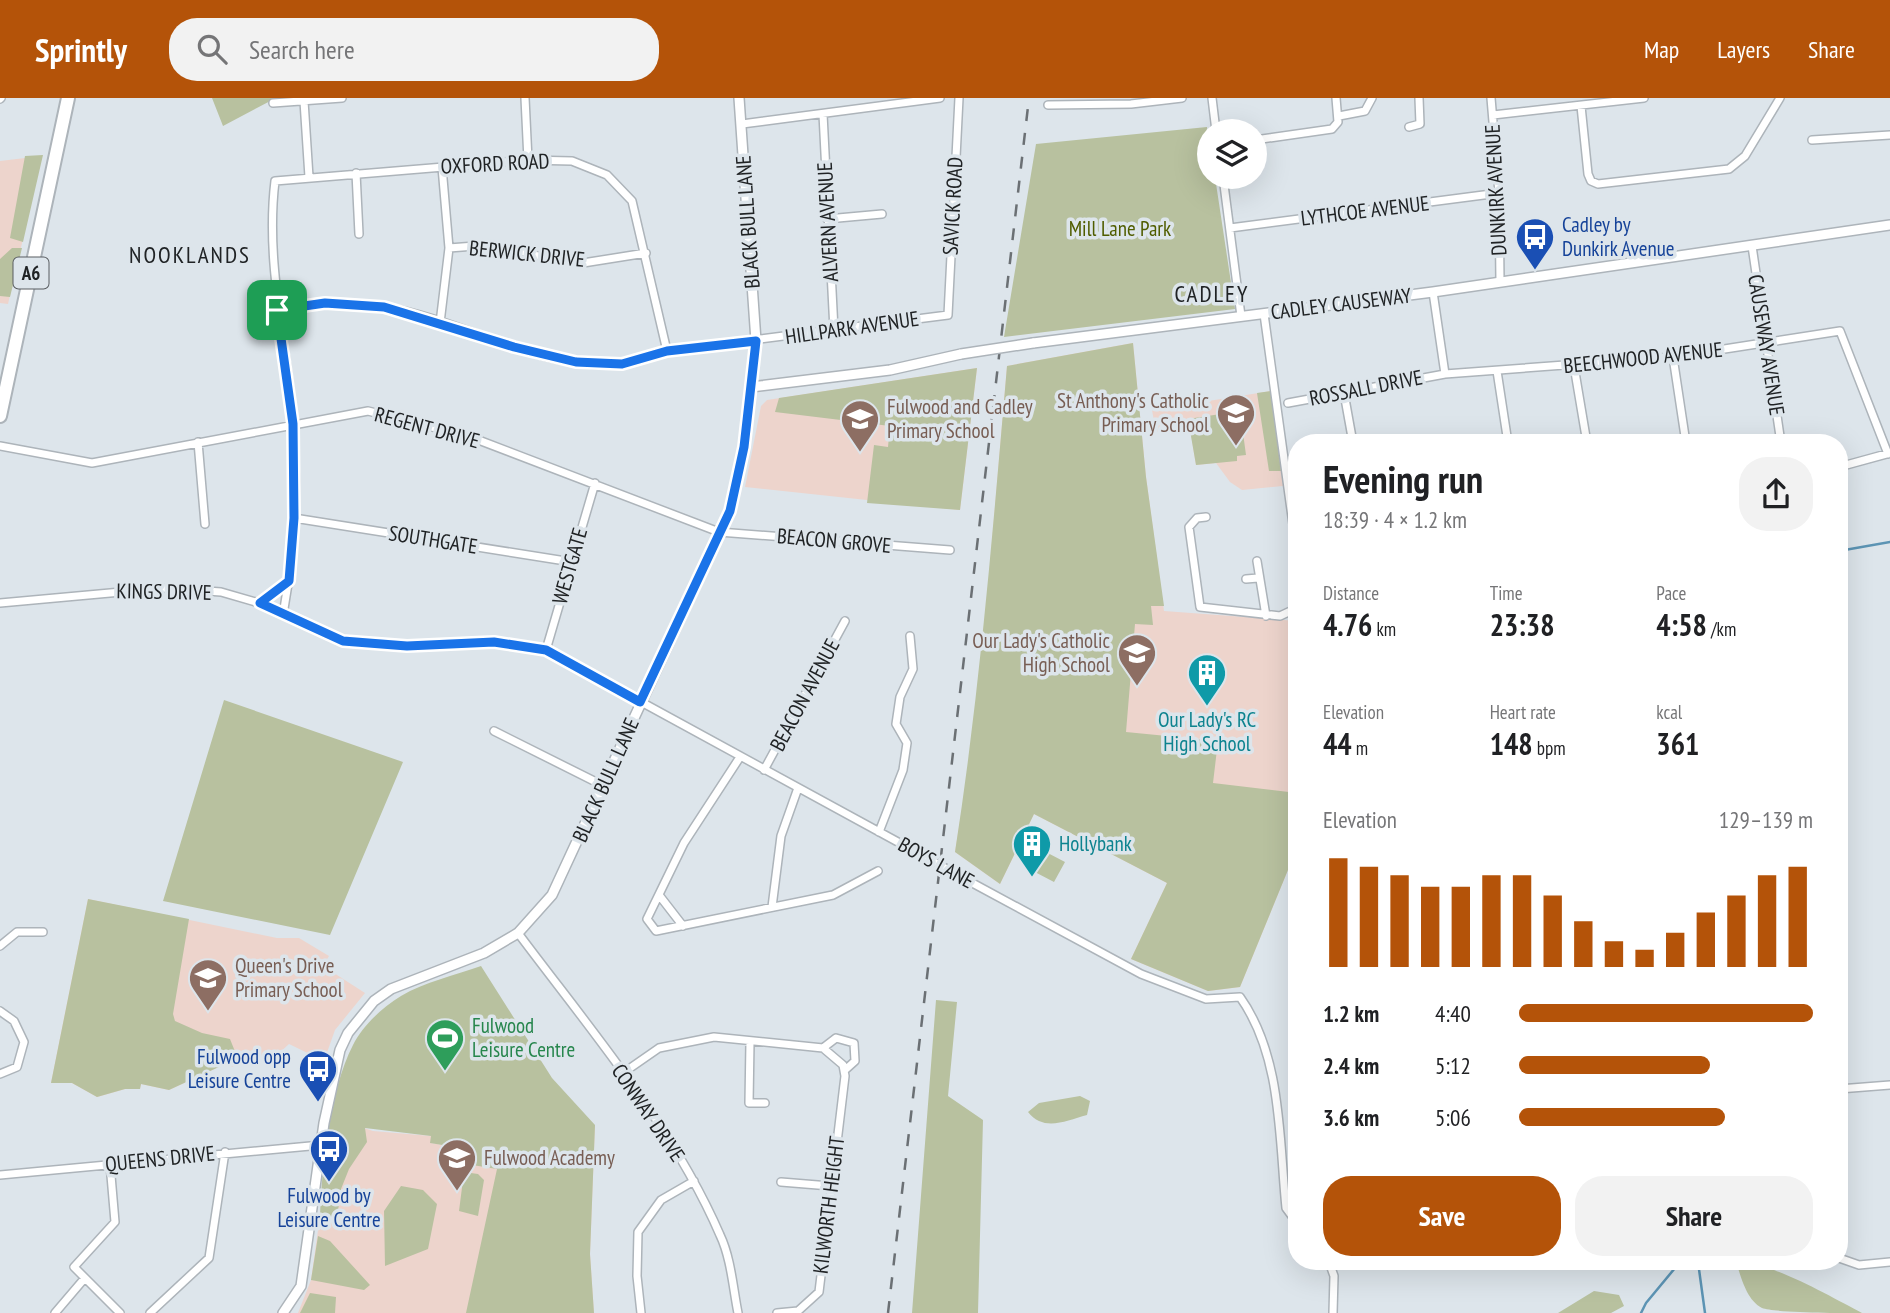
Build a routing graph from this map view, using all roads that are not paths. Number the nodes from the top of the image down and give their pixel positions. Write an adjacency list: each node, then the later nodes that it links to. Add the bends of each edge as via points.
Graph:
1 (68, 98): 60 (highway, A6)
2 (342, 98): 15 (street)
3 (525, 98): 28 (street)
4 (739, 98): 23 (street, BLACK BULL LANE)
5 (940, 98): 19 (street)
6 (958, 98): 46 (street, SAVICK ROAD)
7 (1182, 98): 17 (street)
8 (1212, 98): 22 (street)
9 (1336, 98): 21 (street)
10 (1372, 98): 21 (street, via 1365,111)
11 (1419, 98): 24 (street, via 1420,124)
12 (1491, 98): 20 (street, DUNKIRK AVENUE)
13 (1644, 98): 18 (street)
14 (1780, 98): 18 (street, via 1745,156 1729,169 1598,184 1591,181)
15 (304, 101): 16 (street); 31 (street)
16 (273, 103)
17 (1048, 105)
18 (1581, 106): 20 (street)
19 (823, 114): 23 (street); 35 (street, ALVERN AVENUE)
20 (1493, 115): 33 (street, DUNKIRK AVENUE)
21 (1339, 116): 26 (street, via 1332,129)
22 (1215, 119)
23 (742, 124): 50 (street, BLACK BULL LANE)
24 (1409, 127)
25 (1890, 135): 27 (street)
26 (1267, 138)
27 (1812, 140)
28 (528, 160): 29 (street, OXFORD ROAD); 41 (street, OXFORD ROAD, via 572,161 607,175 632,201)
29 (442, 167): 30 (street, OXFORD ROAD); 40 (street)
30 (356, 173): 31 (street, OXFORD ROAD); 38 (street)
31 (309, 177): 44 (street, OXFORD ROAD, via 275,181 271,215)
32 (1225, 189): 37 (street)
33 (1499, 193): 37 (street, LYTHCOE AVENUE); 42 (street, DUNKIRK AVENUE)
34 (882, 214): 35 (street)
35 (827, 219): 49 (street, ALVERN AVENUE)
36 (1890, 225): 39 (street, CADLEY CAUSEWAY)
37 (1230, 228): 47 (street)
38 (359, 234)
39 (1752, 246): 42 (street, CADLEY CAUSEWAY); 51 (street, CAUSEWAY AVENUE)
40 (449, 248): 41 (street, BERWICK DRIVE, via 514,249 583,263); 48 (street)
41 (646, 253): 52 (street, OXFORD ROAD)
42 (1500, 282): 43 (street, CADLEY CAUSEWAY)
43 (1433, 292): 45 (street, CADLEY CAUSEWAY); 56 (street)
44 (277, 310): 48 (street, HILLPARK AVENUE, via 325,303 384,307); 61 (street)
45 (1264, 314): 47 (street, CADLEY CAUSEWAY); 72 (street)
46 (947, 315): 49 (street, HILLPARK AVENUE)
47 (1241, 316): 57 (street, CADLEY CAUSEWAY, bridge)
48 (440, 323): 52 (street, HILLPARK AVENUE, via 576,362 622,364)
49 (834, 330): 50 (street, HILLPARK AVENUE)
50 (756, 341): 52 (street, HILLPARK AVENUE); 57 (street, BLACK BULL LANE)
51 (1766, 342): 53 (street, BEECHWOOD AVENUE); 66 (street, CAUSEWAY AVENUE); 69 (street, BEECHWOOD AVENUE, via 1840,331)
52 (667, 351)
53 (1673, 358): 54 (street, BEECHWOOD AVENUE); 65 (street)
54 (1574, 366): 55 (street, BEECHWOOD AVENUE); 64 (street)
55 (1497, 371): 56 (street, BEECHWOOD AVENUE); 63 (street)
56 (1445, 374): 58 (street, ROSSALL DRIVE)
57 (751, 387): 76 (street, BLACK BULL LANE, via 738,479)
58 (1344, 393): 59 (street, ROSSALL DRIVE); 62 (street)
59 (1288, 403)
60 (0, 416)
61 (293, 424): 67 (street, REGENT DRIVE); 71 (street, REGENT DRIVE, via 368,411 468,436); 74 (street)
62 (1351, 434)
63 (1507, 434)
64 (1585, 434)
65 (1685, 434)
66 (1780, 434)
67 (198, 442): 68 (street, REGENT DRIVE, via 92,463); 75 (street)
68 (0, 446)
69 (1889, 453): 70 (street)
70 (1848, 464)
71 (595, 483): 76 (street, REGENT DRIVE); 79 (street, WESTGATE)
72 (1288, 488)
73 (1206, 517): 87 (street, via 1197,518 1189,527 1200,607)
74 (294, 518): 79 (street, SOUTHGATE); 82 (street)
75 (205, 524)
76 (719, 532): 77 (street, BEACON GROVE); 91 (street, BLACK BULL LANE)
77 (950, 550)
78 (1256, 561): 80 (street)
79 (572, 562): 90 (street, WESTGATE)
80 (1258, 578): 81 (street); 87 (street)
81 (1246, 579)
82 (289, 581): 84 (street); 86 (street)
83 (0, 603): 84 (street, KINGS DRIVE, via 165,588 221,592)
84 (260, 603): 86 (street, KINGS DRIVE)
85 (1288, 614): 87 (street)
86 (284, 615): 90 (street, KINGS DRIVE, via 343,641 407,646 494,642)
87 (1266, 616)
88 (845, 621): 94 (street, BEACON AVENUE)
89 (910, 636): 97 (street, via 913,669 900,697 896,724 906,743 903,770)
90 (546, 650): 91 (street, KINGS DRIVE)
91 (640, 702): 93 (street, BOYS LANE); 95 (street, BLACK BULL LANE)
92 (494, 731): 95 (street)
93 (740, 757): 94 (street, BOYS LANE); 99 (street, via 684,843)
94 (764, 770): 96 (street, BOYS LANE)
95 (604, 786): 103 (street, BLACK BULL LANE, via 552,895)
96 (798, 788): 97 (street, BOYS LANE); 100 (street, via 781,836)
97 (878, 832): 121 (street, BOYS LANE, bridge, via 1141,974 1206,999 1240,998 1256,1019 1271,1069)
98 (878, 871): 100 (street, via 833,895)
99 (659, 895): 101 (street); 101 (street, via 647,919 651,925 656,931)
100 (772, 906): 101 (street)
101 (683, 926)
102 (43, 932): 104 (street, via 17,932)
103 (518, 933): 109 (street, CONWAY DRIVE); 114 (street, BLACK BULL LANE, via 484,953 391,989 360,1015 340,1050)
104 (0, 946)
105 (0, 1011): 110 (street, via 14,1021 24,1041 17,1067)
106 (750, 1042): 107 (street, KILWORTH HEIGHT); 109 (street, KILWORTH HEIGHT, via 714,1037 659,1048); 113 (street, via 749,1104)
107 (823, 1048): 108 (street, via 836,1056); 108 (street, KILWORTH HEIGHT, via 836,1038 854,1043 855,1061)
108 (845, 1070): 120 (street, KILWORTH HEIGHT)
109 (623, 1073): 118 (street, CONWAY DRIVE)
110 (0, 1074)
111 (1890, 1085): 112 (street)
112 (1848, 1088)
113 (765, 1103)
114 (321, 1146): 115 (street, QUEENS DRIVE); 129 (street, BLACK BULL LANE, via 301,1286)
115 (225, 1152): 116 (street, QUEENS DRIVE); 128 (street, via 209,1258)
116 (110, 1164): 117 (street, QUEENS DRIVE); 125 (street, via 115,1222 74,1267)
117 (0, 1175)
118 (694, 1181): 130 (street, via 661,1200 638,1232); 131 (street, CONWAY DRIVE, via 722,1238)
119 (781, 1182): 120 (street)
120 (830, 1186): 132 (street, KILWORTH HEIGHT, via 819,1292 798,1311)
121 (1288, 1211)
122 (1848, 1261): 123 (street, via 1859,1265)
123 (1890, 1262)
124 (1332, 1270): 133 (street)
125 (85, 1279): 126 (street); 127 (street)
126 (55, 1313)
127 (120, 1313)
128 (150, 1313)
129 (283, 1313)
130 (640, 1313)
131 (738, 1313)
132 (777, 1313)
133 (1333, 1313)

